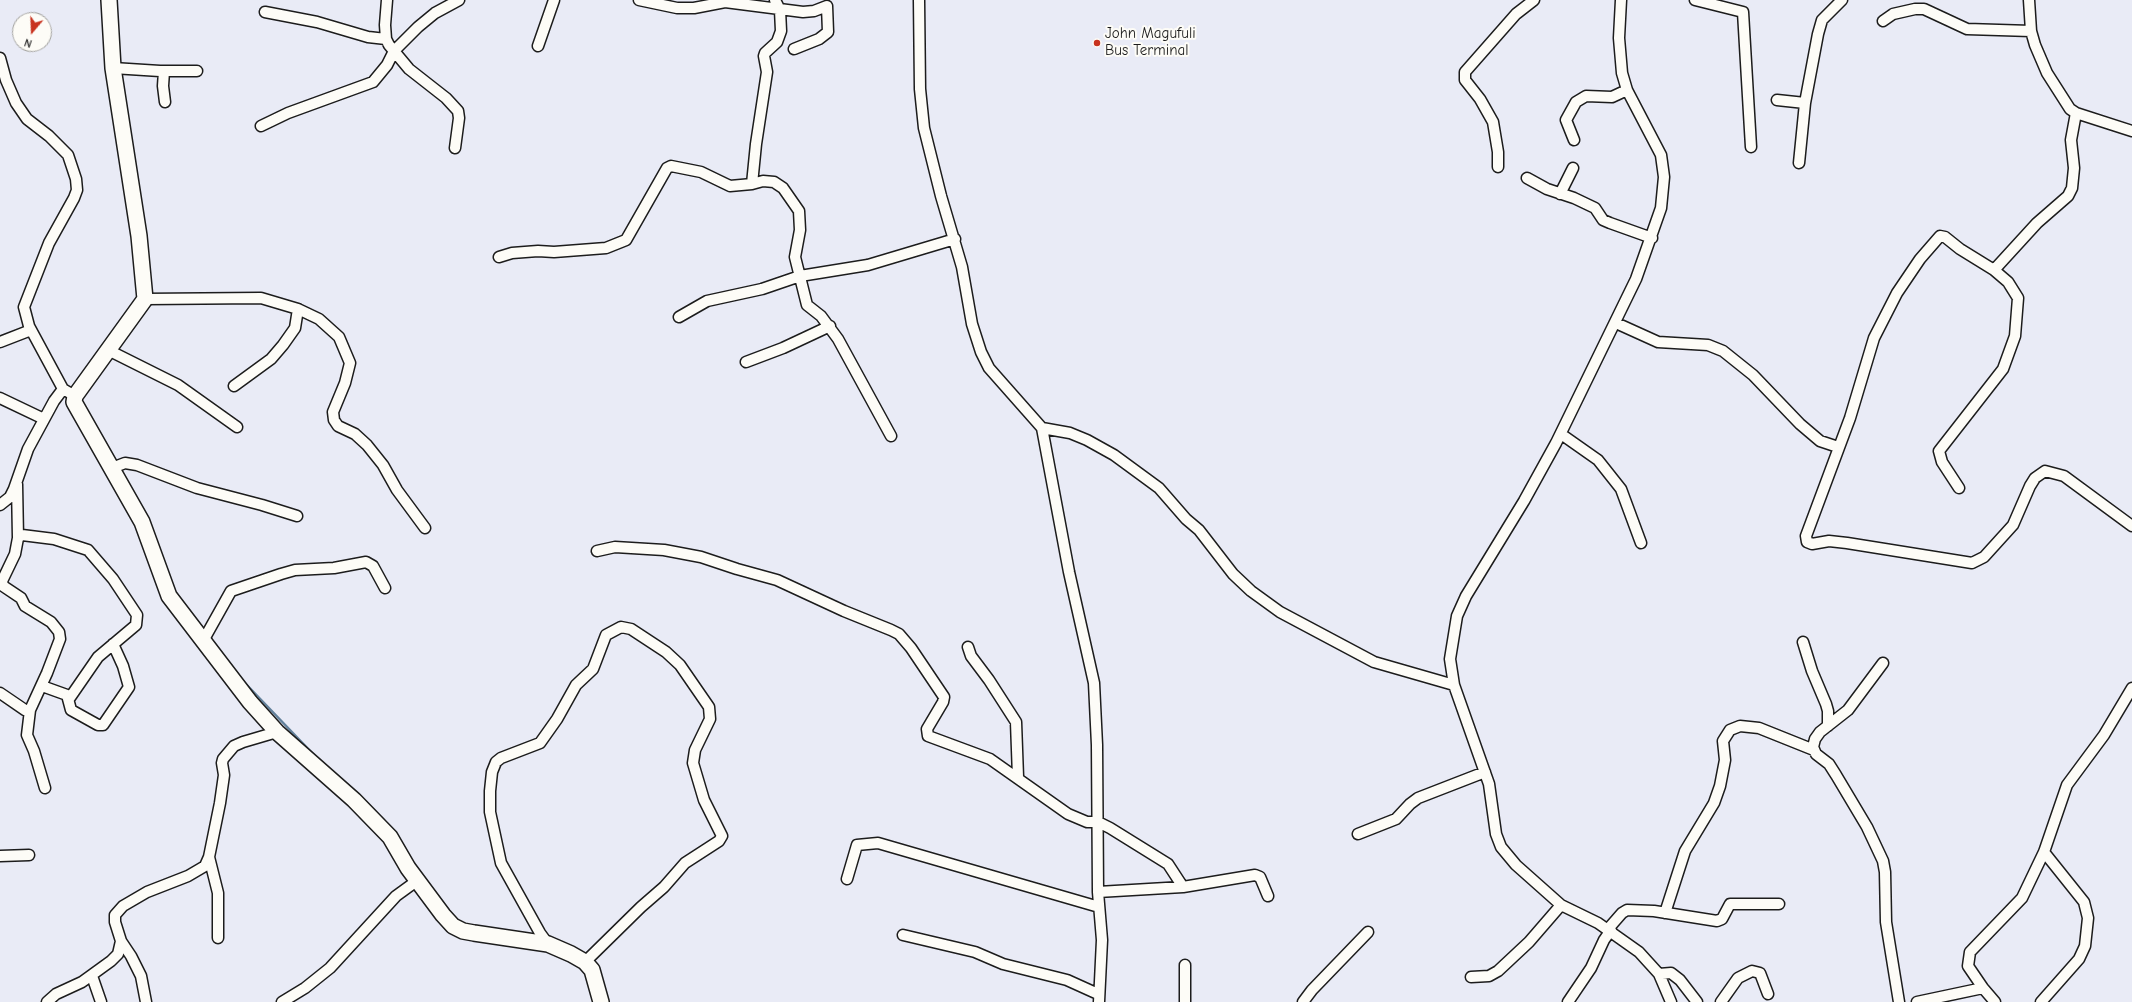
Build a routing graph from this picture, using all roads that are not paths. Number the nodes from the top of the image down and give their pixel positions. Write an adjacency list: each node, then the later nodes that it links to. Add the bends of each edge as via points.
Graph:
1 (109, 0): 23 (street)
2 (387, 0): 18 (street)
3 (459, 0): 21 (street, via 434,13)
4 (554, 0): 19 (street)
5 (639, 0): 14 (street, via 677,8 694,8 726,2)
6 (775, 0): 14 (street)
7 (919, 0): 43 (street, via 920,89 924,128)
8 (1534, 0): 37 (street, via 1516,14 1465,72 1466,80 1493,122)
9 (1621, 0): 26 (street, via 1619,38 1622,73)
10 (1695, 0): 34 (street, via 1744,12)
11 (1842, 0): 29 (street, via 1820,25)
12 (2029, 0): 17 (street)
13 (1923, 5): 16 (street, via 1893,14); 17 (street, via 1967,29)
14 (780, 10): 20 (street, via 809,12 827,6 828,32 819,39); 40 (street, via 780,37 764,56 767,76)
15 (265, 12): 18 (street, via 317,22 368,38)
16 (1883, 21)
17 (2031, 31): 30 (street, via 2047,73 2070,109)
18 (386, 39): 21 (street)
19 (538, 46)
20 (794, 49)
21 (394, 52): 31 (street, via 373,82 288,113); 35 (street, via 409,69 457,109 459,118)
22 (0, 58): 52 (street, via 16,104 27,119 50,136 68,155 76,179 74,198 49,243 25,304)
23 (113, 68): 24 (street); 47 (street, via 139,236)
24 (164, 71): 25 (street); 28 (street)
25 (197, 71)
26 (1627, 90): 33 (street, via 1612,97 1586,96 1576,102 1566,120); 42 (street, via 1659,148 1664,166 1664,196)
27 (1777, 100): 29 (street)
28 (165, 102)
29 (1805, 103): 36 (street)
30 (2076, 113): 32 (street); 45 (street, via 2071,140 2074,168 2072,190 2037,223)
31 (261, 126)
32 (2132, 131)
33 (1574, 140)
34 (1751, 147)
35 (455, 148)
36 (1799, 163)
37 (1498, 167)
38 (1573, 168): 41 (street)
39 (1527, 178): 41 (street)
40 (752, 184): 44 (street, via 730,186 701,172 671,166 667,168 626,240 606,248 512,253); 46 (street, via 774,182 783,188 797,207 800,230 795,257)
41 (1560, 194): 42 (street, via 1595,208 1603,220)
42 (1652, 238): 50 (street)
43 (955, 239): 46 (street, via 860,266); 61 (street, via 972,324 981,352 996,377)
44 (499, 257)
45 (1994, 270): 64 (street, via 1945,237 1938,236 1897,293 1874,338 1853,411); 67 (street, via 2016,293 2018,303 2015,336 1999,374 1939,451 1942,462)
46 (800, 276): 49 (street, via 762,289 707,301); 51 (street, via 807,305)
47 (145, 299): 48 (street, via 261,298); 54 (street)
48 (298, 309): 56 (street, via 295,328 283,345 271,359); 71 (street, via 319,319 339,337 348,357 349,369 333,412 334,420 338,426 360,438 367,445)
49 (679, 317)
50 (1616, 323): 62 (street); 64 (street, via 1658,342 1708,345 1723,351 1753,375 1800,424 1824,443)
51 (830, 326): 55 (street); 63 (street)
52 (31, 330): 53 (street); 57 (street)
53 (0, 342)
54 (109, 348): 57 (street); 60 (street, via 112,352 178,385)
55 (746, 362)
56 (234, 386)
57 (69, 393): 59 (street); 65 (street)
58 (0, 398): 59 (street)
59 (44, 419): 66 (street, via 25,455)
60 (238, 427)
61 (1042, 428): 81 (street, via 1070,433 1087,440 1114,455 1159,488 1199,530 1233,574 1280,612 1374,662); 93 (street, via 1069,572 1094,684)
62 (1561, 434): 73 (street, via 1598,460 1621,490); 81 (street, via 1524,501 1472,584 1457,616 1450,659)
63 (891, 436)
64 (1838, 447): 70 (street, via 1806,536 1810,543 1834,541 1972,563 1984,556 2013,525 2030,486 2035,478 2045,471 2064,476)
65 (112, 468): 69 (street, via 125,463 137,465 197,488); 76 (street, via 142,522 169,596)
66 (17, 481): 68 (street, via 10,497); 72 (street)
67 (1959, 488)
68 (0, 505)
69 (296, 516)
70 (2132, 526)
71 (425, 528)
72 (18, 538): 78 (street, via 22,535 54,539 84,548 94,556 127,600 138,620 136,625); 82 (street, via 15,554 2,581 3,586 21,598 25,606 51,622 60,636)
73 (1641, 543)
74 (596, 551): 91 (street, via 622,547 664,550 701,557 777,580 899,634 944,697 927,729 928,735 950,746 977,753)
75 (385, 588): 76 (street, via 373,566 366,562 334,568 295,570 281,574 231,591)
76 (203, 641): 88 (street, via 236,685)
77 (1803, 642): 87 (street, via 1826,704)
78 (113, 644): 85 (street, via 98,658); 85 (street, via 124,666 129,687 107,722 99,726 70,710)
79 (968, 647): 91 (street, via 971,656 1016,722)
80 (1883, 662): 87 (street, via 1852,706)
81 (1454, 685): 90 (street)
82 (42, 686): 85 (street, via 67,695); 86 (street)
83 (2132, 688): 95 (street, via 2104,735 2067,785)
84 (0, 693): 86 (street, via 25,710)
85 (69, 699)
86 (30, 710): 92 (street, via 27,735)
87 (1828, 726): 89 (street, via 1815,739)
88 (277, 732): 98 (street, via 239,744 223,759 224,783); 100 (street, via 365,810 390,837)
89 (1814, 750): 107 (street, via 1759,728 1740,726 1730,730 1723,741 1725,760 1714,803 1685,851); 133 (street, via 1829,764 1836,775 1883,860 1886,922)
90 (1484, 772): 94 (street, via 1418,798 1396,819); 105 (street, via 1489,784 1496,834 1501,847 1516,865)
91 (1018, 777): 93 (street, via 1068,814 1087,822)
92 (45, 788)
93 (1098, 822): 101 (street, via 1168,864); 102 (street)
94 (1358, 834)
95 (2044, 852): 119 (street, via 2022,898 1970,952 1968,966); 136 (street, via 2084,902 2088,918 2085,946 2079,959)
96 (29, 855): 97 (street)
97 (0, 856)
98 (209, 858): 111 (street, via 218,893); 112 (street, via 201,869 147,892 117,912 115,918)
99 (847, 879): 106 (street, via 857,845 878,843)
100 (418, 880): 113 (street, via 443,915 453,926 463,931); 125 (street, via 396,896 330,968 306,988)
101 (1183, 887): 102 (street); 103 (street, via 1255,875 1260,877)
102 (1098, 892): 106 (street)
103 (1268, 896)
104 (1779, 904): 107 (street, via 1730,904 1722,919 1718,921)
105 (1561, 905): 108 (street); 118 (street, via 1529,942 1498,971 1489,976)
106 (1099, 906): 121 (street, via 1102,940)
107 (1665, 913): 108 (street, via 1627,910)
108 (1610, 930): 116 (street, via 1639,952); 129 (street, via 1591,968)
109 (1368, 932): 128 (street)
110 (903, 934): 121 (street, via 975,952 1003,964 1067,980)
111 (218, 938)
112 (121, 941): 117 (street, via 115,958); 124 (street, via 141,976)
113 (548, 944): 114 (street); 114 (street, via 501,863 490,812 492,772 496,762 501,758 540,743 576,685 593,669 606,635 621,628 631,629 666,652 680,665 709,707 710,719 695,750 693,763 704,800 722,836 719,841 685,863 664,887)
114 (585, 962): 126 (street, via 592,970)
115 (1185, 965): 127 (street)
116 (1659, 974): 130 (street); 131 (street, via 1671,973 1680,980)
117 (92, 976): 122 (street, via 56,994); 123 (street)
118 (1471, 977)
119 (1983, 988): 134 (street); 135 (street)
120 (1768, 994): 132 (street, via 1760,973 1752,971 1738,978)
121 (1099, 998)
122 (47, 1002)
123 (100, 1002)
124 (146, 1002)
125 (282, 1002)
126 (601, 1002)
127 (1185, 1002)
128 (1303, 1002)
129 (1568, 1002)
130 (1671, 1002)
131 (1696, 1002)
132 (1720, 1002)
133 (1899, 1002)
134 (1917, 1002)
135 (1995, 1002)
136 (2041, 1002)

